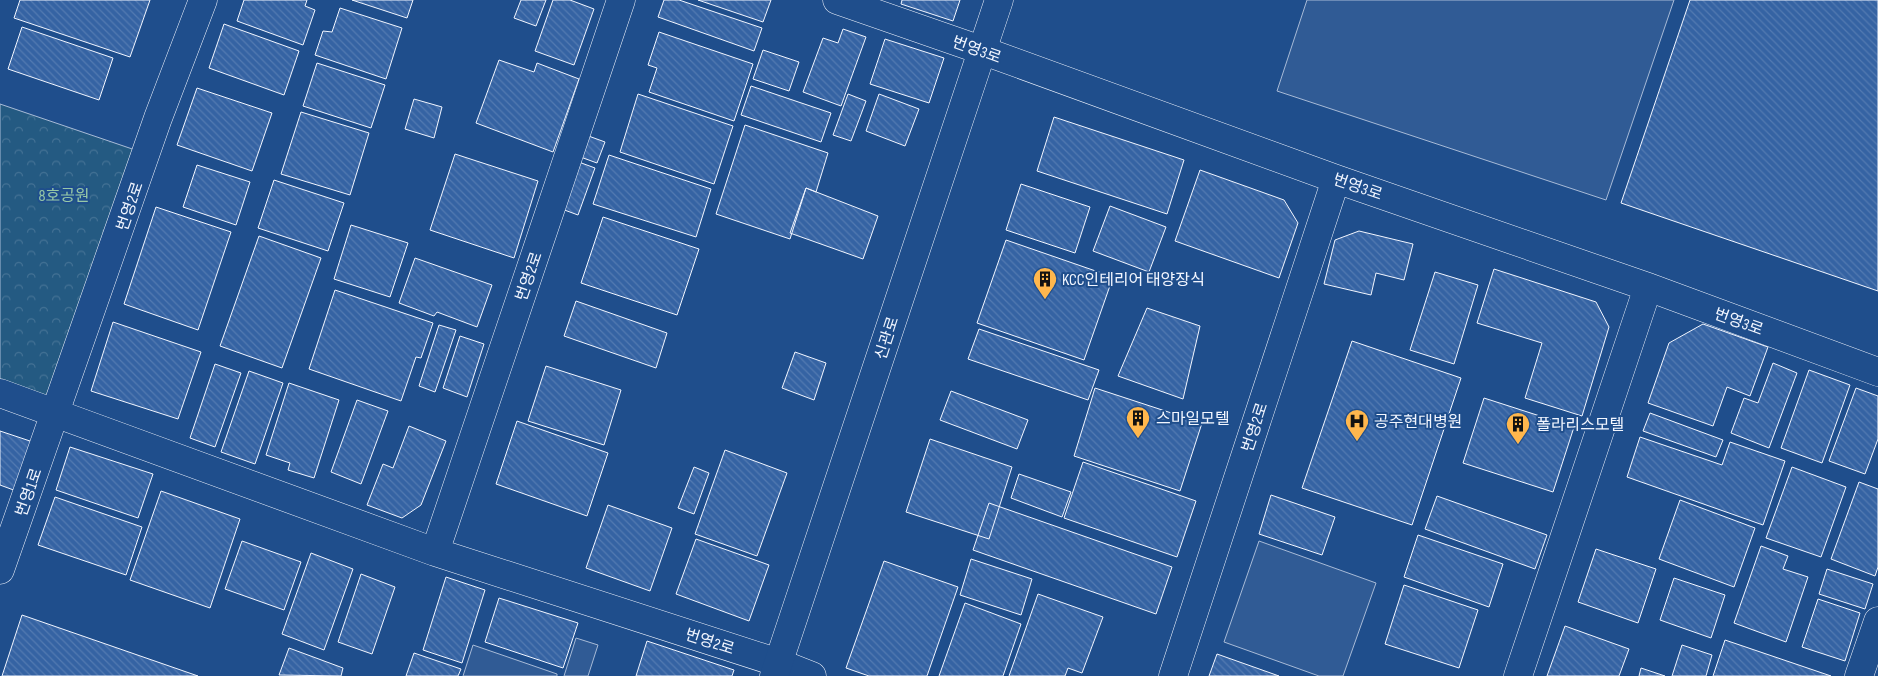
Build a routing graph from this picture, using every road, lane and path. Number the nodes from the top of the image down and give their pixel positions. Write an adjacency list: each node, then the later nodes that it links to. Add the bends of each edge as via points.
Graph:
1 (203, 0): 10 (street, 번영2로, via 158,118)
2 (621, 0): 11 (street, 번영2로)
3 (837, 0): 5 (street, 번영3로)
4 (999, 0): 5 (street, 신관로)
5 (981, 50): 6 (street, 번영3로); 14 (street, 신관로)
6 (1336, 179): 7 (street, 번영3로); 16 (street, 번영2로)
7 (1648, 287): 8 (street, 번영3로); 17 (street)
8 (1878, 372)
9 (0, 393): 10 (street, 번영2로)
10 (56, 413): 11 (street, 번영2로); 12 (street, 번영1로)
11 (436, 552): 14 (street, 번영2로)
12 (0, 570)
13 (1878, 620): 18 (street)
14 (776, 670): 15 (street, 번영2로)
15 (812, 676)
16 (1173, 676)
17 (1518, 676)
18 (1859, 676)

